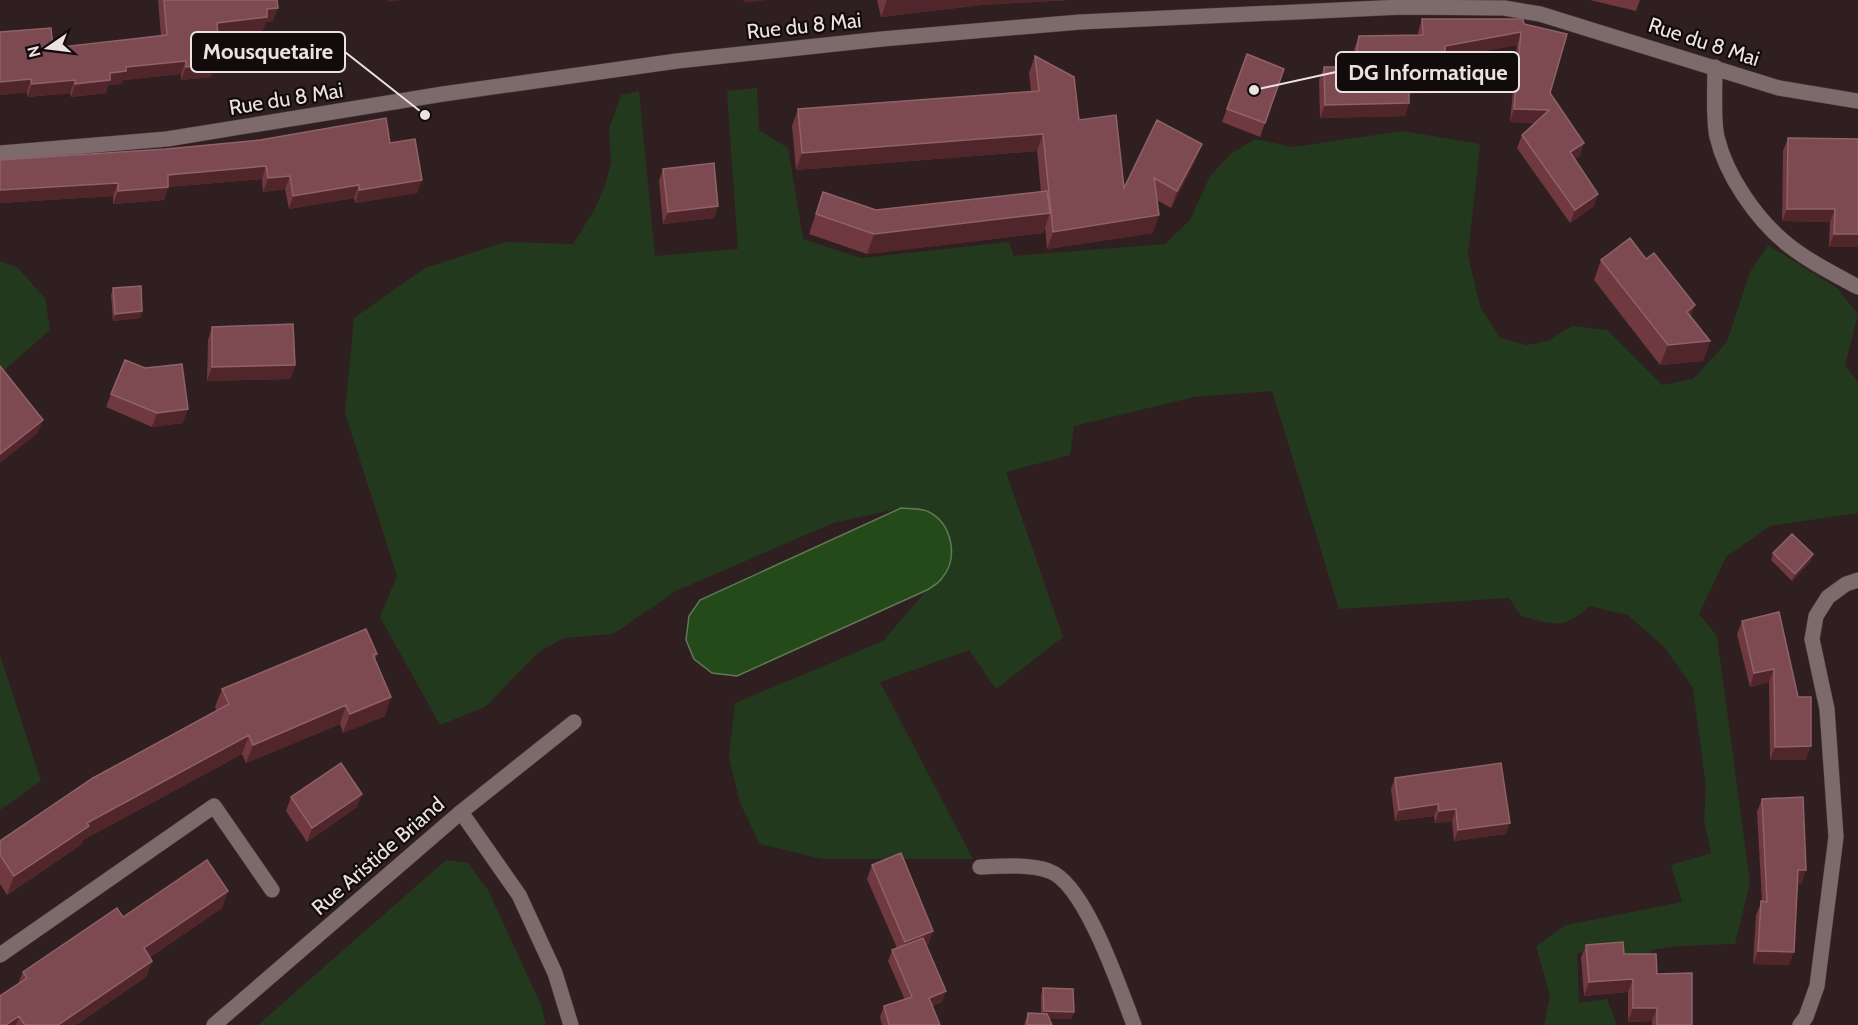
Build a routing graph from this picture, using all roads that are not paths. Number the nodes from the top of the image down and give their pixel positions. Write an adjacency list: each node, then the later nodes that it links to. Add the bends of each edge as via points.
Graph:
1 (1715, 68): 2 (street, Rue du 8 Mai, via 1779,88); 3 (street, Rue du 8 Mai, via 1540,14 1504,8 1412,6 1128,20 894,38 677,61 167,139); 4 (street, via 1717,136 1733,177 1754,210 1786,243)
2 (1858, 101)
3 (0, 153)
4 (1858, 287)
5 (1858, 580): 14 (street, via 1828,597 1816,615 1812,639 1827,709 1836,837 1817,986)
6 (574, 722): 7 (street, Rue Aristide Briand)
7 (461, 812): 11 (street, Rue Aristide Briand); 12 (street, via 519,895 555,973)
8 (980, 867): 13 (street, via 1050,871 1073,889 1086,910)
9 (272, 890): 10 (street, via 214,806)
10 (0, 955)
11 (214, 1025)
12 (571, 1025)
13 (1134, 1025)
14 (1800, 1025)

